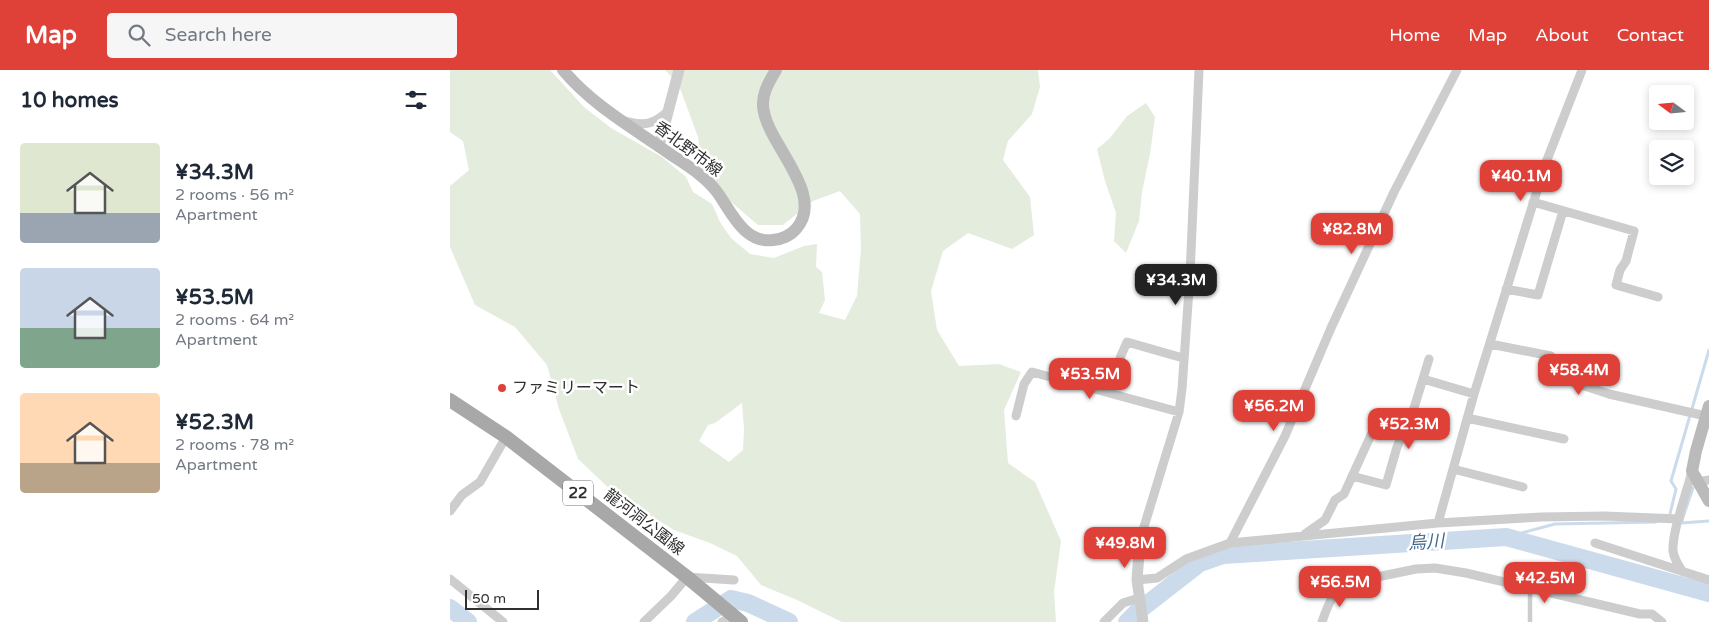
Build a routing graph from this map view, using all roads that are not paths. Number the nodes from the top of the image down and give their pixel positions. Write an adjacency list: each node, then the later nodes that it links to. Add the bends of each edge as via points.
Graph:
1 (563, 70): 8 (main road, 香北野市線, via 586,94)
2 (679, 70): 7 (street)
3 (776, 70): 9 (main road, 香北野市線, via 764,96 764,113 806,201 800,225 793,233 768,241 753,236 733,218 714,188)
4 (1199, 70): 16 (street)
5 (1457, 70): 38 (street, via 1394,192 1285,436)
6 (1582, 70): 10 (street)
7 (668, 111): 8 (street, via 653,123); 9 (street)
8 (620, 120): 9 (main road, 香北野市線)
9 (658, 146)
10 (1533, 202): 11 (street); 12 (street)
11 (1563, 211): 12 (street, via 1538,295); 13 (street, via 1634,231 1616,285)
12 (1506, 289): 14 (street)
13 (1658, 297)
14 (1490, 344): 19 (street); 21 (street, via 1551,356 1548,374 1610,394 1691,413)
15 (1120, 358): 16 (street, via 1127,342)
16 (1183, 358): 22 (street)
17 (1429, 359): 18 (street)
18 (1423, 379): 19 (street); 29 (street, via 1386,485)
19 (1474, 394): 25 (street)
20 (450, 400): 26 (main road, 龍河洞公園線 / 22)
21 (1708, 411): 30 (main road, via 1696,451)
22 (1179, 412): 24 (street, via 1032,372 1024,384); 37 (street)
23 (1382, 414): 29 (street)
24 (1016, 416)
25 (1467, 418): 27 (street); 28 (street)
26 (506, 437): 33 (street, via 480,482 462,495); 41 (main road, 龍河洞公園線 / 22)
27 (1564, 439)
28 (1453, 468): 31 (street); 35 (street)
29 (1352, 476): 36 (street, via 1344,494 1335,500 1325,520)
30 (1700, 478): 32 (main road); 34 (street)
31 (1523, 487)
32 (1709, 501)
33 (450, 511)
34 (1679, 519): 35 (street, via 1541,517); 40 (street, via 1673,552)
35 (1438, 523): 36 (street)
36 (1302, 536): 38 (street)
37 (1140, 540): 44 (street)
38 (1230, 543): 44 (street, via 1186,559 1156,578)
39 (1594, 543): 40 (street)
40 (1683, 572): 45 (street)
41 (687, 577): 43 (street); 48 (main road, 龍河洞公園線 / 22); 50 (street)
42 (450, 579): 49 (street)
43 (734, 580)
44 (1137, 580): 47 (street)
45 (1709, 580)
46 (1530, 588): 53 (street, via 1466,573 1435,568 1416,569 1343,584 1334,592); 54 (lane); 55 (street, via 1640,614 1652,614)
47 (1139, 598): 51 (street, via 1123,602); 52 (street)
48 (732, 619)
49 (503, 622)
50 (644, 622)
51 (1104, 622)
52 (1143, 622)
53 (1322, 622)
54 (1530, 622)
55 (1662, 622)

